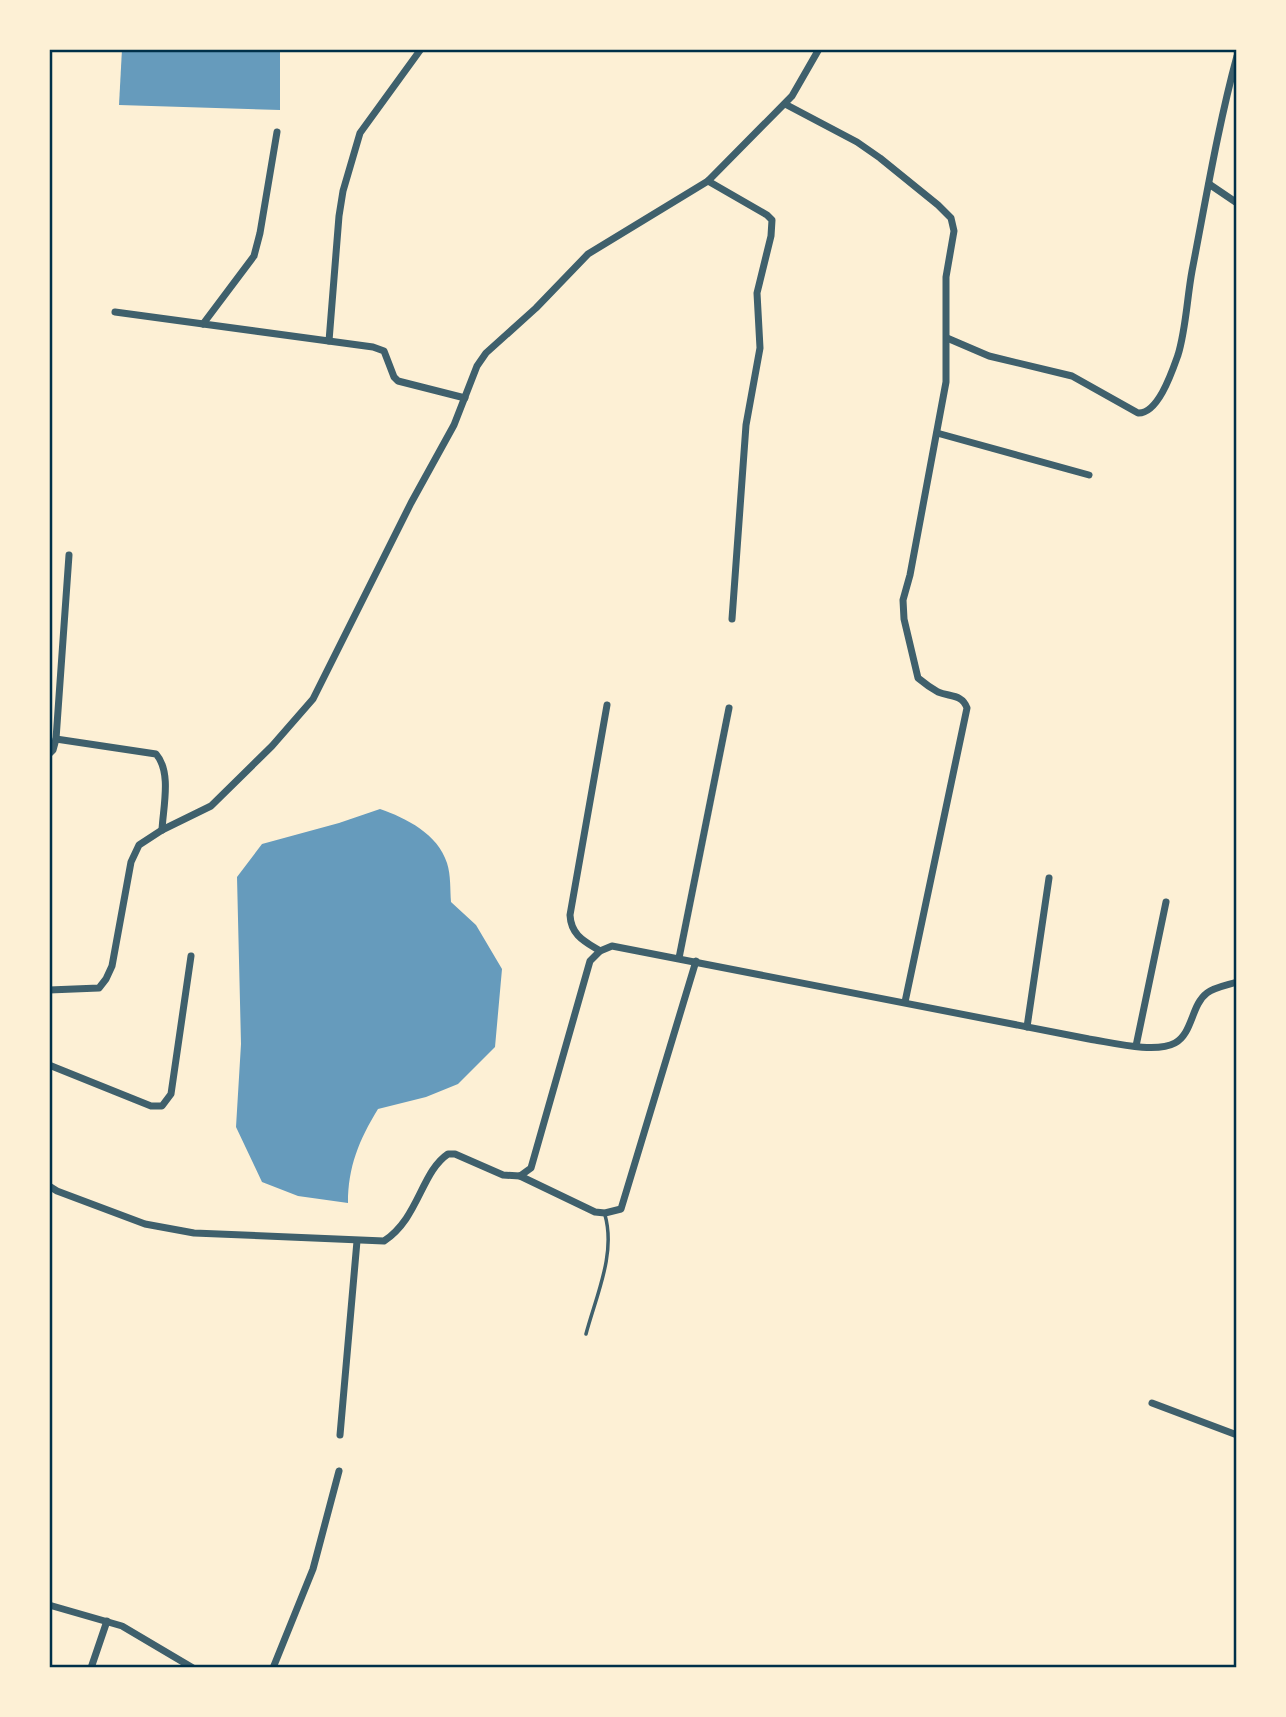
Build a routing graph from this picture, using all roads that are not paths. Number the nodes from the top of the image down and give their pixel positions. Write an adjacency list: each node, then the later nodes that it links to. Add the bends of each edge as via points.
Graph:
1 (421, 49): 12 (street, via 360,133 339,216)
2 (819, 49): 4 (street)
3 (1237, 55): 7 (street)
4 (785, 104): 6 (street); 11 (street, via 857,142 951,218)
5 (277, 132): 10 (street, via 254,256)
6 (708, 181): 13 (street, via 588,254 486,353); 17 (street, via 772,220 757,293 760,348 746,425)
7 (1209, 184): 8 (street); 11 (street, via 1178,354 1151,410 1138,413 1072,376 989,356)
8 (1237, 203)
9 (115, 312): 10 (street)
10 (203, 324): 12 (street)
11 (947, 338): 14 (street, via 946,382)
12 (329, 341): 13 (street, via 384,351 398,381)
13 (465, 398): 22 (street, via 313,699 211,806)
14 (937, 433): 15 (street); 31 (street, via 903,600 904,619 918,678 938,692 959,697 967,708)
15 (1089, 475)
16 (69, 555): 20 (street)
17 (732, 619)
18 (607, 705): 25 (street, via 570,915 570,926 579,938)
19 (729, 708): 27 (street)
20 (56, 738): 21 (street); 22 (street, via 156,754 163,761)
21 (49, 754)
22 (162, 830): 30 (street, via 139,845 131,862 106,979 99,988)
23 (1049, 878): 32 (street)
24 (1166, 902): 33 (street)
25 (600, 951): 27 (street, via 612,946); 35 (street, via 590,961 531,1168)
26 (191, 956): 34 (street, via 171,1094 163,1106 151,1106)
27 (679, 958): 28 (street)
28 (696, 961): 31 (street); 37 (street, via 624,1202 621,1209)
29 (1237, 982): 33 (street, via 1203,996 1175,1042 1161,1047)
30 (49, 990)
31 (905, 1002): 32 (street)
32 (1027, 1027): 33 (street)
33 (1136, 1046)
34 (49, 1065)
35 (520, 1176): 37 (street); 38 (street, via 503,1175 448,1154 395,1234 384,1241)
36 (49, 1186): 38 (street, via 145,1224 194,1233)
37 (605, 1213): 39 (lane, via 609,1250)
38 (357, 1241): 41 (street)
39 (586, 1334)
40 (1152, 1403): 42 (street)
41 (340, 1435)
42 (1237, 1435)
43 (338, 1471): 48 (street, via 313,1569)
44 (49, 1605): 45 (street)
45 (107, 1621): 46 (street); 47 (street)
46 (91, 1668)
47 (193, 1668)
48 (273, 1668)

